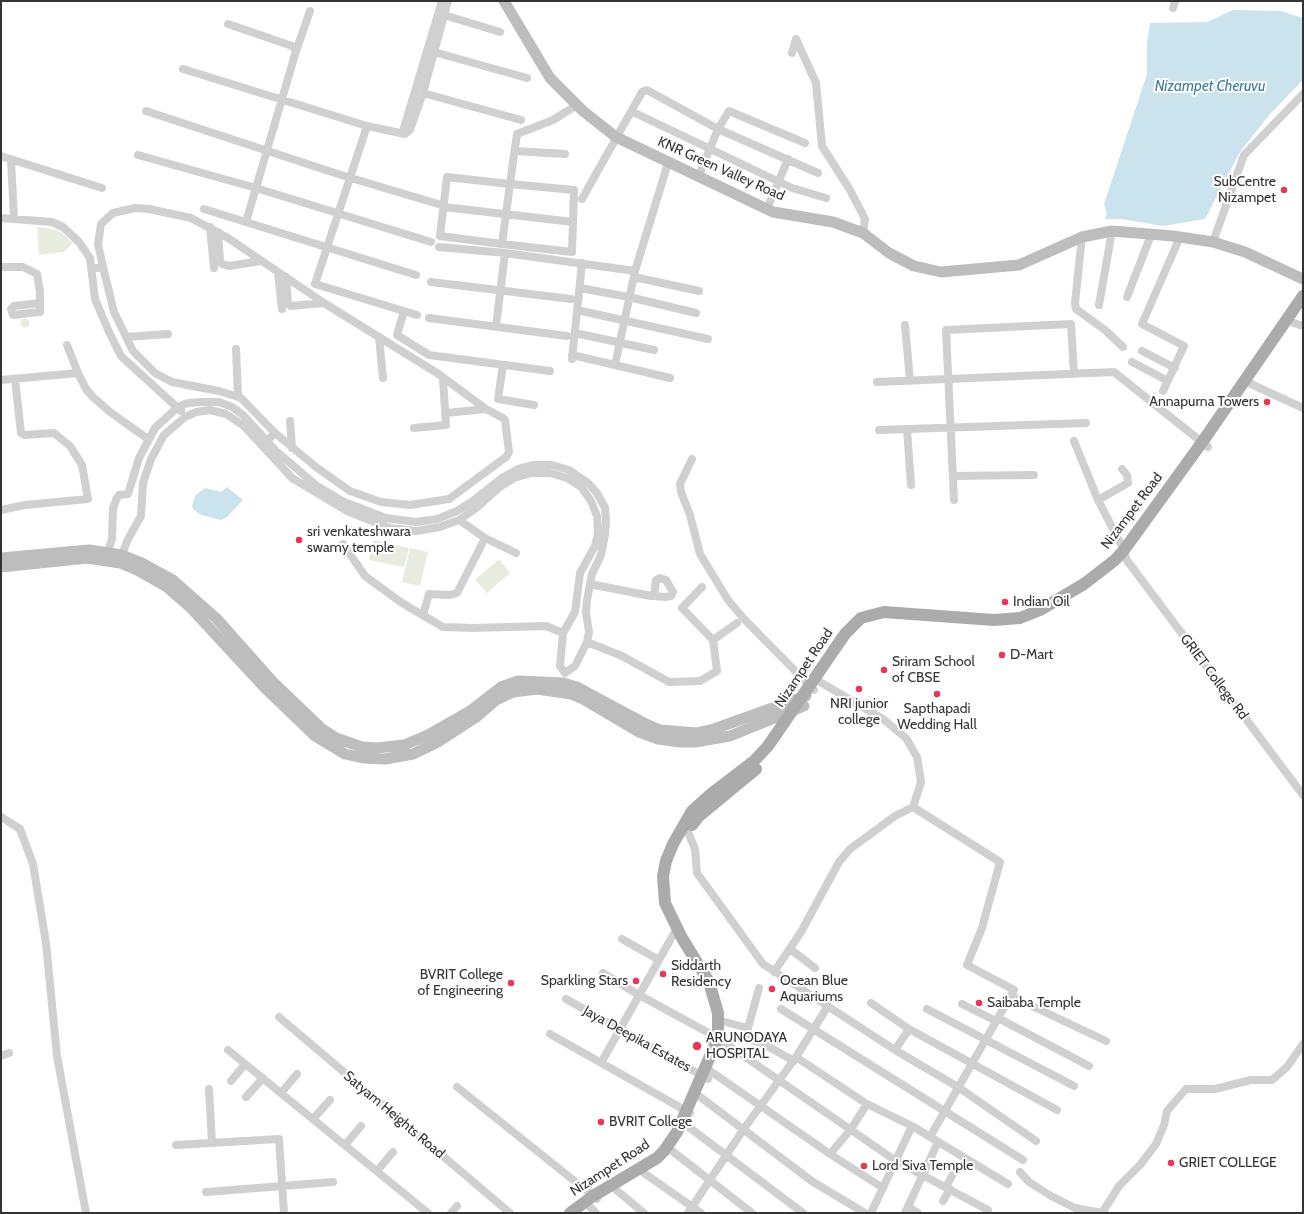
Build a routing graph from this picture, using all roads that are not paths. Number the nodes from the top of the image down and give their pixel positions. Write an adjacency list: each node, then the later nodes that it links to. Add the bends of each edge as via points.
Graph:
1 (442, 1): 22 (street, via 404,128)
2 (448, 1): 5 (street)
3 (504, 1): 16 (street, KNR Green Valley Road, via 550,78)
4 (310, 11): 8 (street)
5 (444, 15): 7 (street); 9 (street)
6 (228, 24): 8 (street, via 292,46)
7 (500, 32)
8 (296, 50): 15 (street)
9 (434, 52): 12 (street); 13 (street)
10 (792, 53): 55 (street, via 796,39 816,83 822,146 850,190 864,218)
11 (183, 69): 15 (street)
12 (527, 78)
13 (423, 92): 19 (street); 22 (street, via 410,130)
14 (1303, 94): 60 (street, via 1244,155)
15 (282, 99): 20 (street); 26 (street)
16 (577, 105): 23 (street, KNR Green Valley Road); 27 (street, via 553,120 517,134)
17 (146, 111): 26 (street)
18 (633, 112): 21 (street, via 642,92 647,90); 23 (street); 25 (street)
19 (521, 120)
20 (367, 126): 22 (street); 36 (street)
21 (718, 129): 24 (street, via 728,111); 25 (street); 31 (street)
22 (405, 134)
23 (616, 137): 33 (street, KNR Green Valley Road); 42 (street)
24 (805, 143)
25 (709, 149): 35 (street); 37 (street)
26 (266, 151): 36 (street); 40 (street)
27 (514, 151): 28 (street); 38 (street)
28 (565, 154)
29 (138, 155): 40 (street)
30 (1, 156): 32 (street)
31 (788, 159): 34 (street); 37 (street)
32 (11, 160): 39 (street); 49 (street)
33 (668, 163): 35 (street, KNR Green Valley Road); 73 (street)
34 (818, 173)
35 (698, 175): 45 (street, KNR Green Valley Road)
36 (350, 178): 43 (street); 46 (street)
37 (778, 182): 41 (street); 45 (street)
38 (510, 184): 43 (street, via 447,176); 47 (street); 51 (street, via 574,190)
39 (102, 188)
40 (256, 188): 46 (street); 50 (street)
41 (826, 198)
42 (582, 199)
43 (441, 205): 47 (street); 61 (street, via 440,236)
44 (204, 209): 50 (street)
45 (767, 209): 55 (street, KNR Green Valley Road, via 833,222)
46 (338, 214): 59 (street); 63 (street)
47 (506, 214): 51 (street); 61 (street)
48 (1, 218): 49 (street)
49 (14, 218): 66 (street, via 52,222 62,227 79,242)
50 (246, 222): 63 (street)
51 (573, 222): 61 (street, via 572,252)
52 (210, 227): 54 (street); 65 (street, via 191,218 150,209 135,208 113,214 101,224 98,244); 71 (street)
53 (1112, 231): 56 (street, KNR Green Valley Road); 57 (street, KNR Green Valley Road); 87 (street)
54 (218, 232): 67 (street); 67 (street, via 222,264 230,266)
55 (863, 233): 57 (street, KNR Green Valley Road, via 889,253 914,266 940,272 1019,265)
56 (1151, 235): 58 (street, KNR Green Valley Road); 83 (street)
57 (1082, 237): 106 (street, via 1074,303 1076,309)
58 (1180, 237): 60 (street, KNR Green Valley Road); 113 (street, via 1142,324 1182,345 1184,349)
59 (432, 242)
60 (1213, 242): 76 (street, KNR Green Valley Road, via 1245,252)
61 (502, 244)
62 (439, 246): 64 (street)
63 (327, 248): 75 (street); 91 (street, via 315,284)
64 (505, 253): 68 (street); 79 (street)
65 (101, 257): 66 (street); 69 (street)
66 (90, 258): 72 (street)
67 (261, 262): 74 (street)
68 (582, 263): 73 (street); 78 (street)
69 (103, 267): 72 (street); 101 (street, via 114,312)
70 (1, 268): 85 (street, via 24,267 37,274)
71 (214, 268)
72 (91, 269): 130 (street, via 95,299 121,356)
73 (634, 274): 80 (street); 82 (street)
74 (282, 275): 86 (street); 86 (street, via 288,304 291,306); 88 (street)
75 (416, 275)
76 (1303, 278)
77 (431, 282): 79 (street)
78 (580, 288): 82 (street); 89 (street)
79 (500, 290): 84 (street); 98 (street)
80 (699, 291)
81 (1303, 296): 145 (main road, Nizampet Road)
82 (629, 297): 92 (street); 95 (street)
83 (1127, 297)
84 (571, 299)
85 (40, 303)
86 (324, 303): 102 (street)
87 (1099, 304)
88 (282, 309)
89 (577, 310): 95 (street); 100 (street)
90 (1303, 310): 96 (main road, Nizampet Road)
91 (404, 311): 93 (street); 111 (street, via 397,335 429,355)
92 (696, 313)
93 (417, 315)
94 (429, 318): 98 (street)
95 (624, 319): 103 (street); 104 (street)
96 (1298, 324): 126 (main road, Nizampet Road)
97 (905, 325): 123 (street)
98 (496, 326): 100 (street)
99 (168, 334): 101 (street)
100 (571, 334): 104 (street); 112 (street, via 572,357)
101 (126, 337): 128 (street, via 133,351 155,374 172,382)
102 (379, 337): 117 (street); 120 (street)
103 (708, 339)
104 (619, 341): 108 (street); 112 (street)
105 (66, 345): 115 (street)
106 (1123, 347)
107 (236, 349): 128 (street)
108 (654, 350)
109 (1142, 351): 113 (street)
110 (1132, 362): 124 (street)
111 (502, 365): 114 (street); 129 (street, via 498,399)
112 (615, 365): 118 (street)
113 (1175, 368): 124 (street)
114 (550, 371)
115 (78, 374): 119 (street); 142 (street, via 93,397)
116 (1074, 374): 121 (street); 121 (street, via 1071,324 1063,324 946,330); 145 (street, via 1114,372)
117 (383, 378)
118 (670, 378)
119 (15, 379): 122 (street); 161 (street, via 21,433 54,433 70,446 82,465 88,499)
120 (443, 379): 132 (street); 133 (street)
121 (948, 379): 123 (street); 138 (street)
122 (1, 380)
123 (910, 381): 125 (street)
124 (1168, 381): 127 (street)
125 (877, 382)
126 (1251, 384): 131 (street); 145 (main road, Nizampet Road)
127 (1163, 391)
128 (238, 397): 141 (street)
129 (534, 405)
130 (178, 407): 134 (street); 142 (street, via 155,428); 146 (street, via 188,403 219,402 232,407)
131 (1303, 408)
132 (486, 409): 133 (street); 152 (street, via 505,420 509,452)
133 (446, 413): 137 (street, via 446,425)
134 (185, 416): 146 (street, via 210,410 226,414); 158 (street, via 164,435 151,458)
135 (290, 421): 147 (street)
136 (1086, 423): 138 (street)
137 (414, 428)
138 (951, 428): 140 (street); 151 (street)
139 (879, 430): 140 (street)
140 (906, 430): 153 (street)
141 (275, 433): 143 (street); 146 (street)
142 (148, 439): 156 (street)
143 (284, 441): 146 (street); 147 (street)
144 (1074, 441): 160 (street, GRIET College Rd)
145 (1206, 444): 170 (main road, Nizampet Road)
146 (270, 448): 162 (street, via 317,486 369,513 416,522); 164 (street, via 292,478 366,520 390,528 416,531)
147 (292, 448): 154 (street, via 350,491 381,502 410,505 436,502 449,499)
148 (692, 459): 186 (street, via 680,484 700,554 732,605)
149 (1122, 469): 160 (street, via 1127,475 1128,483)
150 (1034, 475): 151 (street)
151 (953, 476): 159 (street)
152 (477, 478): 154 (street); 155 (street)
153 (911, 485)
154 (466, 486): 157 (street)
155 (487, 488): 157 (street); 175 (street, via 518,469 534,465 552,465 569,470 588,483 605,508 606,520 601,555)
156 (128, 494): 158 (street); 166 (street, via 119,495 116,500)
157 (476, 497): 162 (street, via 457,511)
158 (141, 499): 167 (street, via 141,516)
159 (954, 500)
160 (1098, 500): 170 (street, GRIET College Rd)
161 (1, 510)
162 (446, 515): 164 (street)
163 (459, 520): 164 (street); 165 (street); 178 (street, via 475,510 501,486 514,478 531,473 556,474 581,487 591,500 597,516 598,533 595,546 580,573)
164 (450, 523)
165 (485, 538): 169 (street); 180 (street, via 457,592 450,595 429,594)
166 (112, 539): 167 (street); 171 (street)
167 (127, 541): 173 (street)
168 (343, 544): 180 (street, via 365,576 402,603)
169 (516, 553)
170 (1125, 555): 186 (main road, Nizampet Road, via 1084,584 1040,610 1020,618 994,620 884,612 868,615 853,624 845,634); 187 (street, GRIET College Rd)
171 (107, 556): 172 (street, via 73,551); 173 (street); 174 (street)
172 (1, 558)
173 (121, 559): 185 (street, via 167,587 190,607 265,688 315,736 345,754 385,759 413,754 475,718 505,695)
174 (1, 567)
175 (590, 584): 177 (street); 179 (street)
176 (702, 587): 183 (street, via 682,608)
177 (654, 596)
178 (575, 612): 179 (street); 182 (street)
179 (586, 613): 184 (street, via 589,632)
180 (424, 615): 182 (street, via 444,627 546,626)
181 (737, 623): 183 (street)
182 (563, 633): 185 (street, via 560,666)
183 (713, 640): 184 (street, via 717,672 700,681 669,682 622,656)
184 (587, 642): 185 (street)
185 (563, 683): 186 (street, via 577,686 660,730 696,733 775,712)
186 (808, 695): 188 (street, via 883,719 906,738 917,757 920,782); 190 (main road, Nizampet Road, via 774,751 699,816); 191 (main road, Nizampet Road, via 754,761 692,811 673,844 663,876 666,903)
187 (1303, 795)
188 (913, 807): 193 (street, via 895,816 846,853); 200 (street, via 1000,862 982,928 967,965 1014,990)
189 (1, 817): 280 (street, via 20,829 33,864 46,943 57,1056)
190 (688, 832): 196 (street, via 695,849 697,873 763,964); 209 (main road, Nizampet Road, via 674,859 671,873 672,895 682,922 714,982 721,999)
191 (677, 928): 194 (street); 215 (main road, Nizampet Road, via 711,988 718,1013)
192 (622, 939): 194 (street)
193 (790, 949): 195 (street); 196 (street)
194 (659, 960): 199 (street)
195 (816, 968)
196 (774, 972): 204 (street)
197 (603, 973): 199 (street)
198 (759, 988): 210 (street)
199 (639, 995): 211 (street); 215 (street)
200 (1011, 996): 208 (street); 217 (street)
201 (566, 999): 211 (street, Jaya Deepika Estates)
202 (871, 1003): 213 (street)
203 (962, 1004): 208 (street)
204 (828, 1006): 212 (street); 220 (street)
205 (781, 1009): 212 (street)
206 (927, 1009): 216 (street)
207 (279, 1017): 284 (street, Satyam Heights Road)
208 (997, 1020): 216 (street); 225 (street)
209 (725, 1022): 210 (street); 215 (main road, Nizampet Road)
210 (748, 1028): 221 (street, via 747,1039 762,1043)
211 (620, 1029): 222 (street); 227 (street, Jaya Deepika Estates)
212 (812, 1029): 221 (street); 242 (street)
213 (909, 1029): 220 (street); 223 (street)
214 (550, 1034): 222 (street)
215 (721, 1040): 227 (main road, Nizampet Road); 229 (street)
216 (985, 1040): 223 (street); 231 (street)
217 (1106, 1041)
218 (1303, 1044): 293 (street, via 1287,1068 1272,1080 1250,1080 1215,1089 1186,1089 1167,1111 1156,1144 1119,1186)
219 (228, 1050): 224 (street)
220 (896, 1050): 233 (street)
221 (795, 1059): 229 (street); 239 (street)
222 (601, 1063): 243 (street)
223 (972, 1063): 233 (street); 241 (street)
224 (245, 1064): 228 (street); 230 (street)
225 (1089, 1066)
226 (297, 1074): 235 (street)
227 (707, 1074): 236 (main road, Nizampet Road); 240 (street, Jaya Deepika Estates)
228 (262, 1078): 235 (street); 237 (street)
229 (780, 1079): 240 (street); 247 (street)
230 (232, 1082)
231 (1074, 1086)
232 (457, 1087): 275 (street)
233 (958, 1087): 242 (street); 250 (street)
234 (209, 1089): 252 (street)
235 (281, 1092): 244 (street)
236 (698, 1095): 243 (main road, Nizampet Road); 248 (street)
237 (246, 1097)
238 (330, 1100): 244 (street)
239 (867, 1104): 246 (street); 247 (street)
240 (760, 1106): 248 (street); 257 (street, Jaya Deepika Estates)
241 (1057, 1110)
242 (944, 1111): 249 (street); 259 (street)
243 (686, 1118): 255 (main road, Nizampet Road); 258 (street)
244 (313, 1119): 254 (street)
245 (361, 1126): 254 (street)
246 (912, 1126): 249 (street); 260 (street)
247 (851, 1129): 257 (street); 260 (street)
248 (743, 1130): 258 (street); 290 (street, via 813,1182)
249 (930, 1137): 251 (street)
250 (1036, 1141)
251 (938, 1142): 265 (street); 268 (street)
252 (212, 1143): 253 (street); 269 (street, via 279,1139)
253 (176, 1145)
254 (345, 1145): 262 (street)
255 (669, 1149): 264 (main road, Nizampet Road); 266 (street); 275 (main road, Nizampet Road)
256 (393, 1152): 262 (street)
257 (830, 1154): 270 (street, Jaya Deepika Estates)
258 (725, 1156): 266 (street); 289 (street)
259 (1023, 1160)
260 (896, 1161): 265 (street); 270 (street)
261 (955, 1170): 271 (street)
262 (377, 1171): 282 (street)
263 (1020, 1172): 293 (street, via 1029,1182 1051,1196 1075,1208)
264 (644, 1173): 272 (main road, Nizampet Road); 277 (street)
265 (923, 1174): 271 (street); 278 (street)
266 (708, 1180): 277 (street); 288 (street)
267 (333, 1182): 269 (street)
268 (1008, 1184)
269 (282, 1186): 273 (street); 281 (street)
270 (883, 1188): 291 (street)
271 (948, 1188): 274 (street); 279 (street)
272 (615, 1189): 275 (main road, Nizampet Road); 286 (street)
273 (206, 1192)
274 (943, 1201)
275 (590, 1205): 285 (main road, Nizampet Road)
276 (457, 1206): 283 (street)
277 (690, 1210): 287 (street)
278 (906, 1210): 292 (street)
279 (988, 1210)
280 (86, 1213)
281 (284, 1213)
282 (428, 1213)
283 (451, 1213)
284 (510, 1213)
285 (570, 1213)
286 (644, 1213)
287 (701, 1213)
288 (752, 1213)
289 (803, 1213)
290 (865, 1213)
291 (871, 1213)
292 (918, 1213)
293 (1102, 1213)

